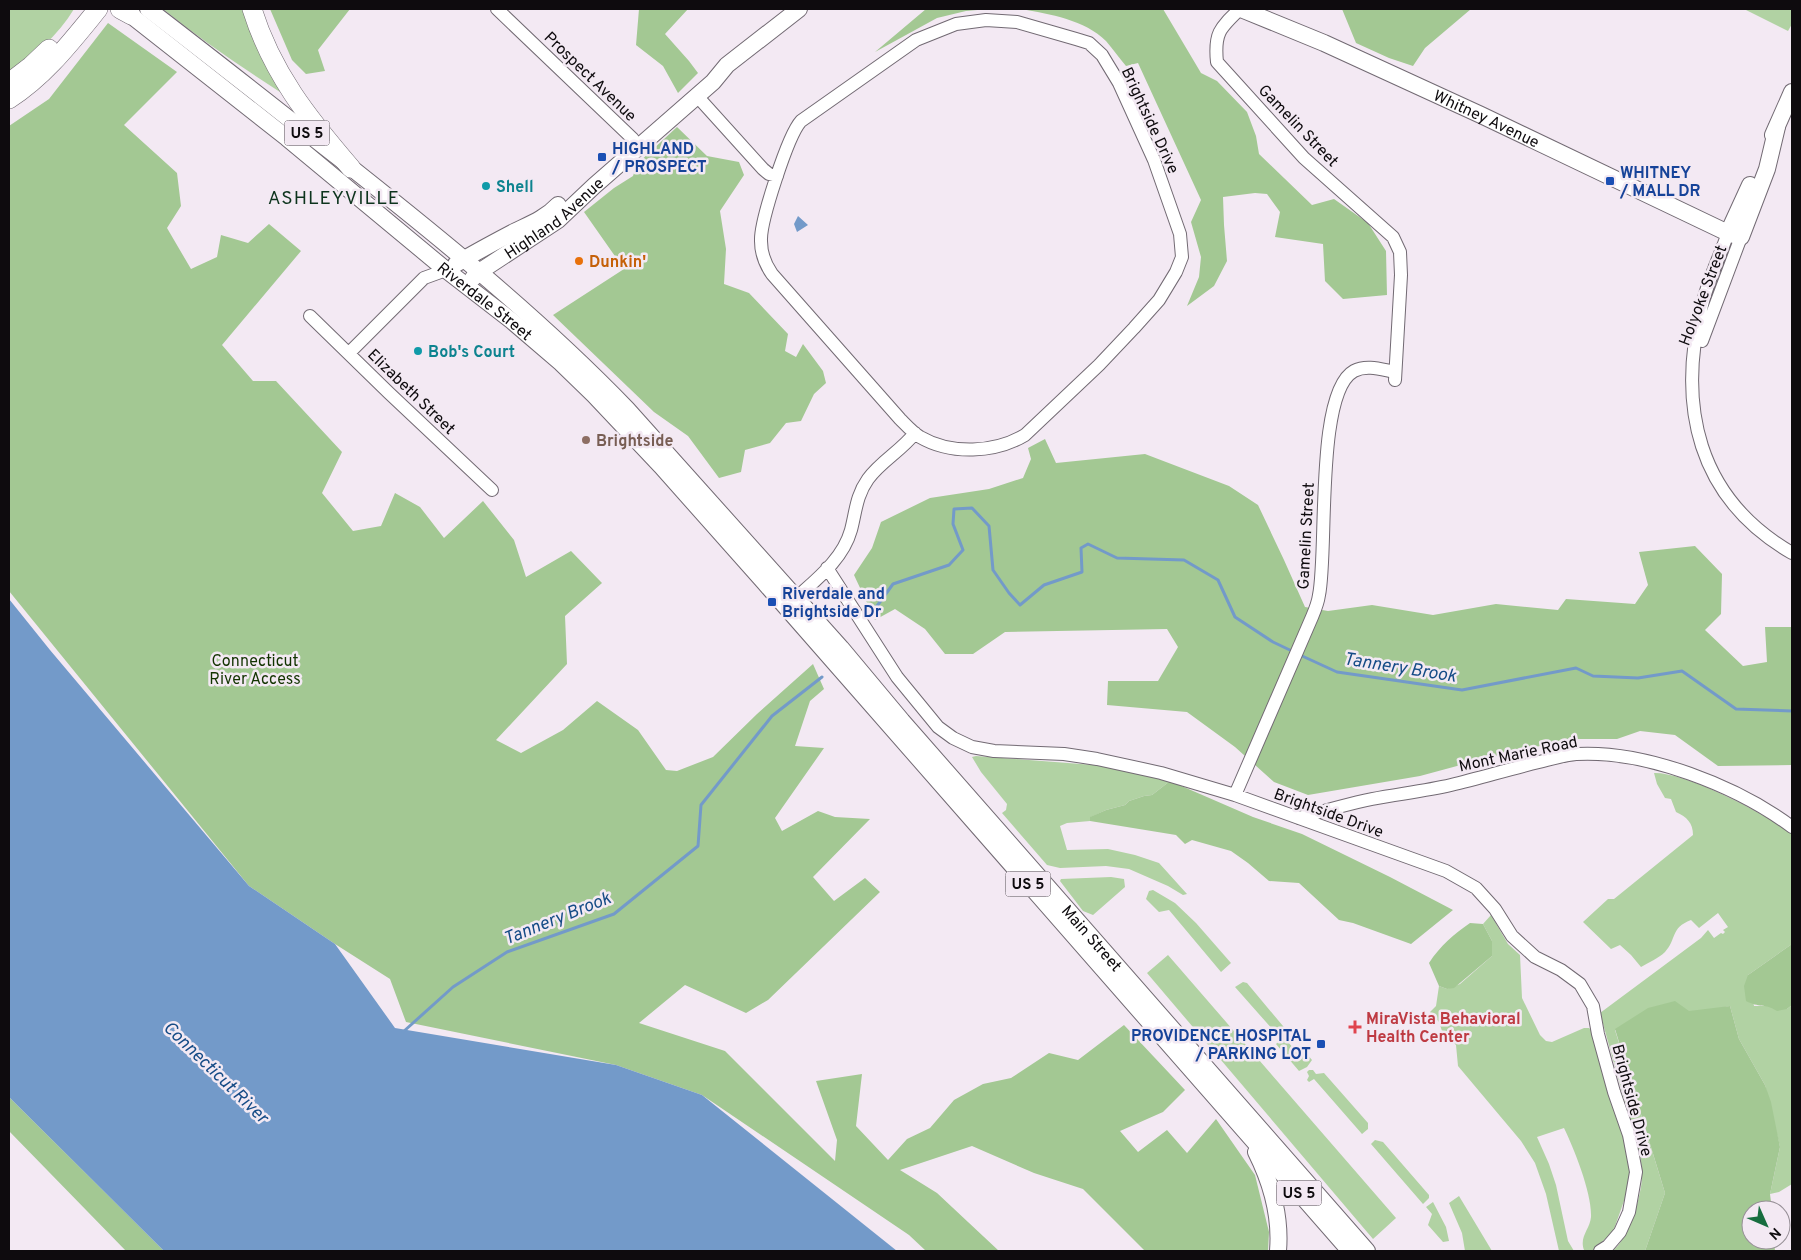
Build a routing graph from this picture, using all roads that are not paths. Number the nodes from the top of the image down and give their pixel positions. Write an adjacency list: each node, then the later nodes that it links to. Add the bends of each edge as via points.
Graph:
1 (98, 9): 7 (highway)
2 (252, 9): 14 (highway, via 272,57 293,95)
3 (497, 9): 13 (street, Prospect Avenue)
4 (800, 9): 8 (main road, Highland Avenue)
5 (1241, 9): 16 (main road, Whitney Avenue, via 1482,115); 29 (street, Gamelin Street, via 1221,26 1216,46 1218,62 1304,158 1393,237 1400,252 1402,275 1395,376 1369,368 1355,370 1337,392 1325,474 1320,589 1312,617)
6 (130, 10): 14 (main road, Riverdale Street / US 5); 18 (main road, Riverdale Street / US 5)
7 (82, 17): 9 (highway, via 31,66); 12 (highway, via 56,60)
8 (727, 65): 11 (main road, Highland Avenue); 13 (main road, Highland Avenue, via 709,74)
9 (9, 82)
10 (1792, 92): 16 (main road, via 1777,127 1767,168)
11 (697, 96): 13 (main road, Highland Avenue); 15 (street, via 762,169)
12 (9, 99)
13 (636, 142): 17 (main road, Highland Avenue, via 585,178 550,213); 19 (main road, Highland Avenue, via 548,228)
14 (351, 168): 17 (main road, Riverdale Street / US 5)
15 (777, 176): 23 (street, Brightside Drive, via 761,235 767,266); 23 (street, Brightside Drive, via 794,130 806,116 922,37 956,24 986,20 1017,22 1076,38 1089,43 1102,55 1119,83 1154,160 1180,234 1182,257 1176,272 1160,298 1100,365 1025,434 1004,444 975,449 938,445)
16 (1735, 235): 25 (street, Holyoke Street, via 1692,364 1693,408 1708,464 1735,506 1773,542)
17 (464, 259): 18 (main road, Highland Avenue); 19 (main road, Riverdale Street / US 5)
18 (446, 270): 20 (main road, Riverdale Street / US 5); 22 (street, via 424,278)
19 (479, 272): 20 (main road, Highland Avenue); 27 (main road, Riverdale Street / US 5, via 610,391)
20 (466, 285): 28 (main road, Riverdale Street / US 5, via 545,349 617,419)
21 (310, 316): 22 (street, Elizabeth Street)
22 (349, 353): 24 (street, Elizabeth Street)
23 (915, 433): 26 (street, via 868,480 858,498 844,546)
24 (492, 490)
25 (1792, 553)
26 (827, 568): 27 (street); 29 (street, Brightside Drive, via 897,677 938,727 953,738 972,747 994,751 1097,759 1161,773)
27 (796, 598): 28 (main road, Riverdale Street / US 5)
28 (813, 628): 32 (main road, Main Street / US 5); 35 (main road, Main Street / US 5)
29 (1235, 795): 30 (street, Brightside Drive)
30 (1299, 818): 31 (street, Mont Marie Road, via 1370,799 1449,785 1576,754 1644,761 1696,776 1750,800); 36 (street, Brightside Drive, via 1446,871 1476,888 1495,909 1512,936 1535,957 1580,984 1593,1006 1605,1059 1629,1135 1636,1172 1629,1212 1620,1232)
31 (1792, 827)
32 (1248, 1134): 33 (main road, via 1274,1195 1279,1226); 34 (main road, Main Street / US 5)
33 (1278, 1251)
34 (1350, 1251)
35 (1367, 1251)
36 (1600, 1251)

